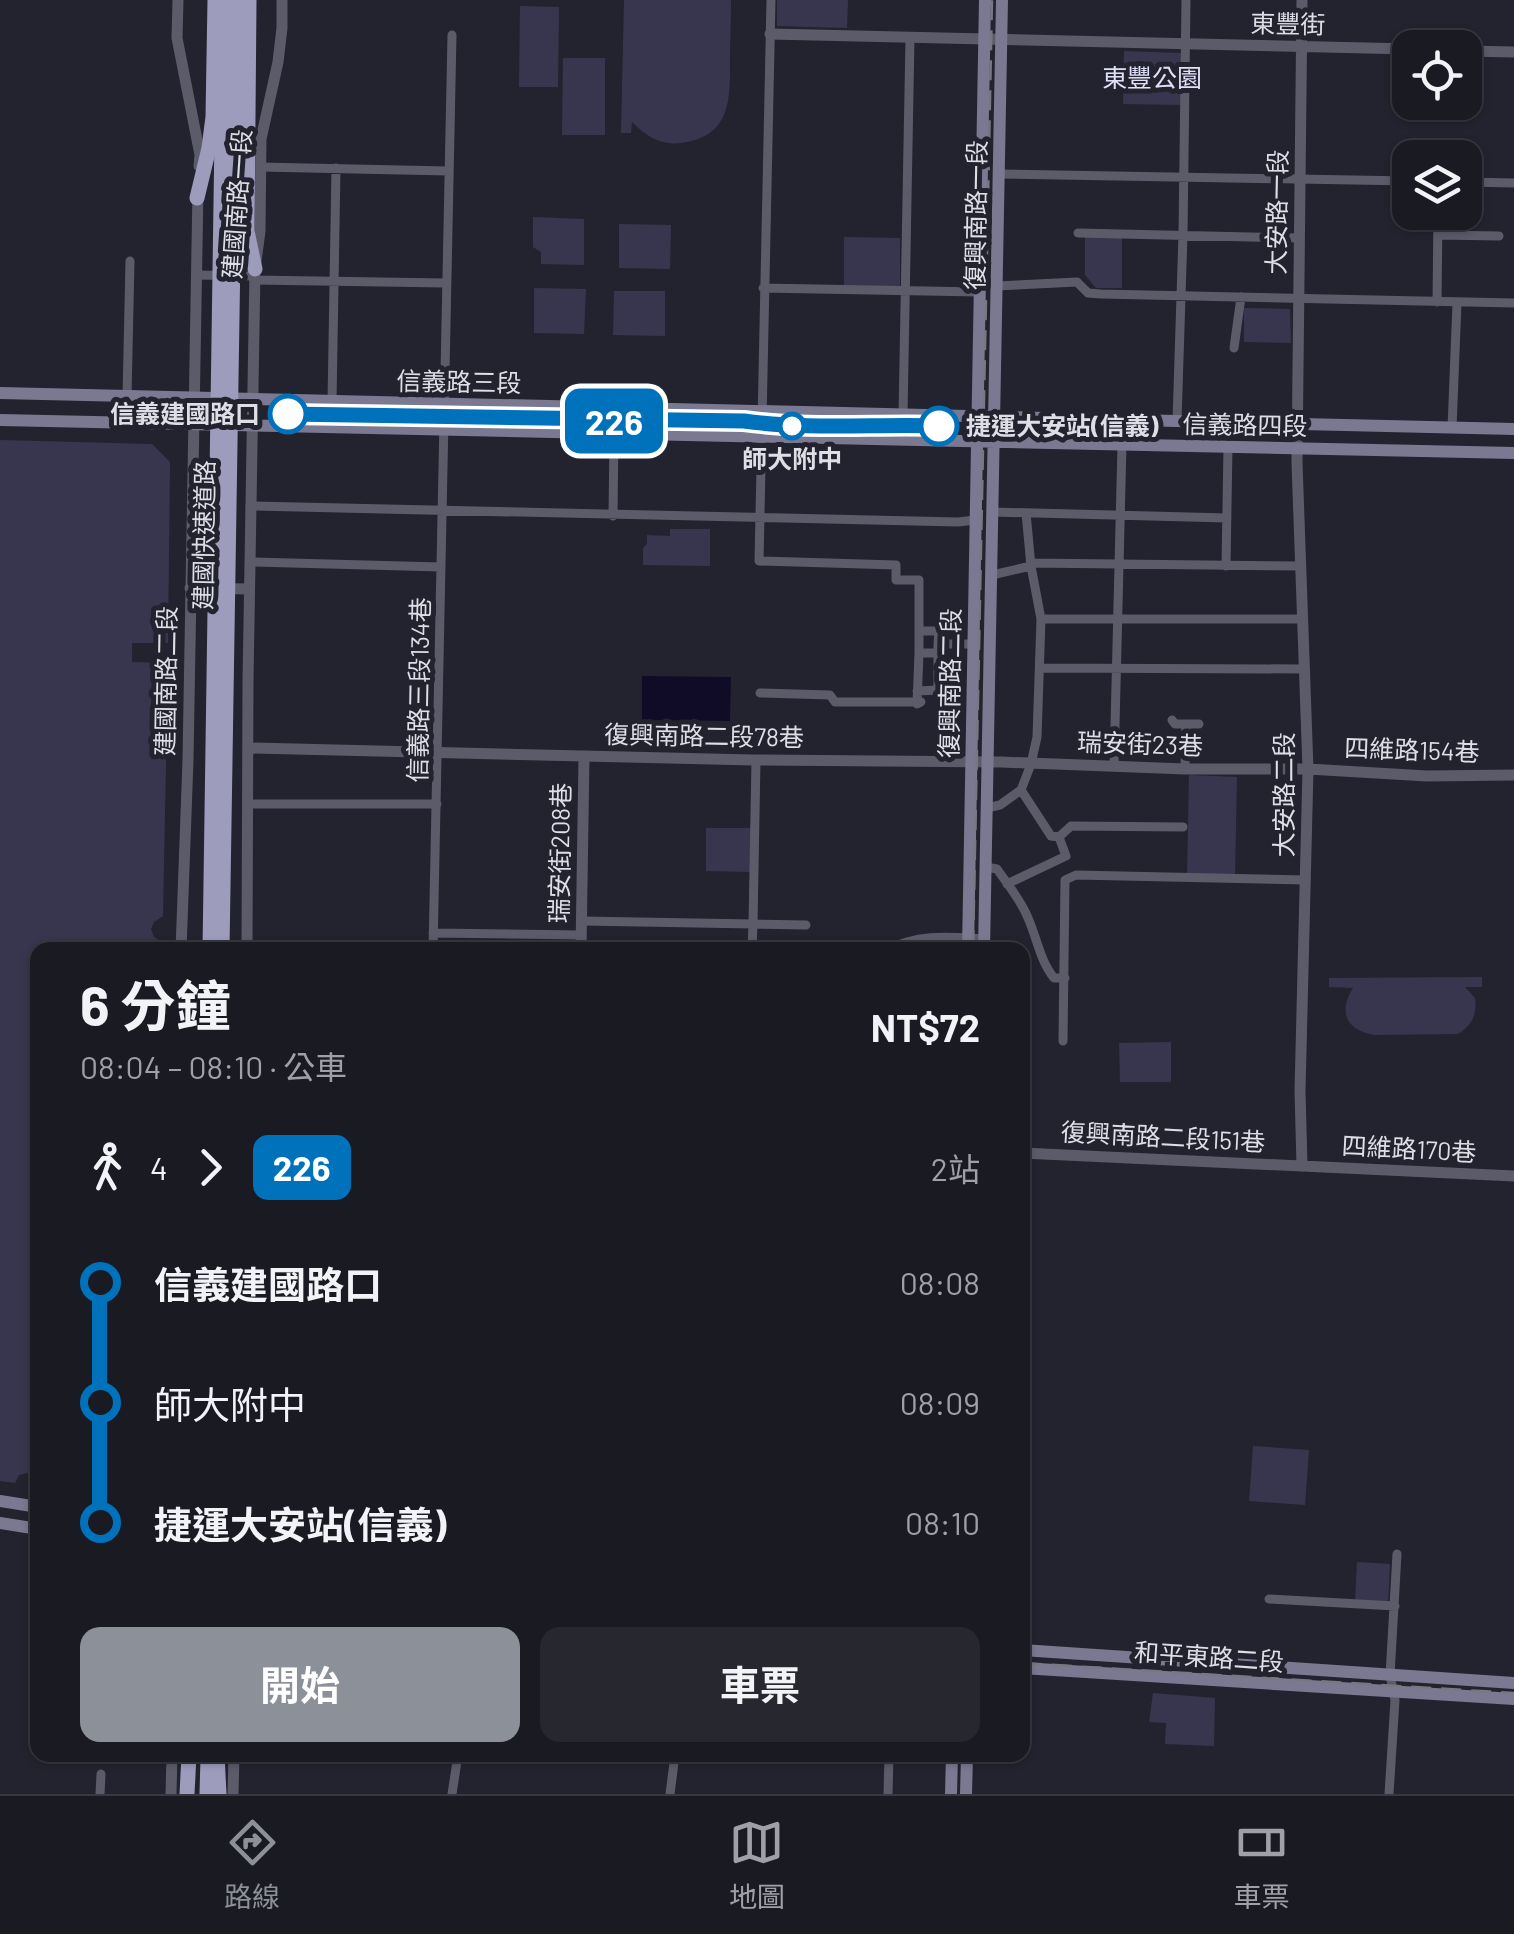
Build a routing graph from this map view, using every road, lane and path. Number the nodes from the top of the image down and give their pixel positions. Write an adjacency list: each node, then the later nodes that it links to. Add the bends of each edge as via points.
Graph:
1 (178, 0): 31 (street, 建國南路一段, via 177,38 200,155)
2 (215, 0): 31 (highway, via 209,148)
3 (224, 0): 136 (highway, 建國快速道路, bridge)
4 (237, 0): 137 (highway, 建國快速道路, bridge)
5 (248, 0): 40 (highway, via 248,231)
6 (282, 0): 22 (street, 建國南路一段)
7 (771, 0): 12 (street)
8 (985, 0): 15 (main road, 復興南路一段)
9 (1002, 0): 16 (main road, 復興南路一段)
10 (1186, 0): 17 (street)
11 (1302, 0): 18 (street, 大安路一段)
12 (770, 34): 14 (street, 東豐街); 44 (street)
13 (452, 35): 24 (street, 信義路三段134巷)
14 (910, 38): 15 (street, 東豐街); 45 (street)
15 (984, 39): 16 (street, 東豐街); 46 (main road, 復興南路一段)
16 (1002, 41): 17 (street, 東豐街); 25 (main road, 復興南路一段)
17 (1186, 45): 18 (street, 東豐街); 26 (street)
18 (1302, 47): 19 (street, 東豐街); 27 (street, 大安路一段)
19 (1392, 50)
20 (1482, 51): 21 (street)
21 (1514, 52)
22 (260, 166): 23 (street); 40 (street, 建國南路一段)
23 (336, 168): 24 (street); 41 (street)
24 (448, 171): 42 (street, 信義路三段134巷)
25 (999, 174): 26 (street); 43 (main road, 復興南路一段)
26 (1184, 178): 27 (street); 34 (street)
27 (1300, 178): 28 (street); 37 (street, 大安路一段)
28 (1392, 181)
29 (1482, 182): 30 (street)
30 (1514, 183)
31 (197, 198): 39 (street, 建國南路一段)
32 (1438, 230): 35 (street)
33 (1078, 234): 34 (street)
34 (1183, 234): 37 (street); 47 (street)
35 (1438, 234): 36 (street); 50 (street)
36 (1498, 236)
37 (1299, 238): 49 (street, 大安路一段)
38 (130, 261): 55 (street)
39 (196, 274): 40 (street); 58 (street, 建國南路一段)
40 (254, 275): 41 (street); 60 (street, 建國南路一段)
41 (334, 281): 42 (street); 56 (street)
42 (445, 283): 57 (street, 信義路三段134巷)
43 (997, 286): 47 (street, via 1077,282 1088,293); 69 (main road, 復興南路一段)
44 (763, 288): 45 (street); 59 (street)
45 (904, 290): 46 (street); 61 (street)
46 (979, 292): 62 (main road, 復興南路一段)
47 (1182, 296): 48 (street); 64 (street)
48 (1241, 297): 49 (street); 53 (street)
49 (1298, 299): 50 (street); 65 (street, 大安路一段)
50 (1437, 302): 51 (street)
51 (1457, 303): 52 (street); 66 (street)
52 (1514, 303)
53 (1234, 348)
54 (0, 393): 55 (main road, 信義路三段)
55 (127, 396): 58 (main road, 信義路三段)
56 (332, 402): 57 (main road, 信義路三段); 60 (main road, 信義路三段)
57 (443, 404): 59 (main road, 信義路三段); 68 (street, 信義路三段134巷)
58 (195, 412): 60 (main road, 信義路三段); 60 (main road, 信義路三段); 63 (main road, 信義路三段); 93 (street, 建國南路二段)
59 (761, 412): 61 (main road, 信義路三段); 71 (street)
60 (252, 413): 68 (main road, 信義路三段); 77 (street)
61 (903, 415): 62 (main road, 信義路三段)
62 (976, 416): 69 (main road, 信義路四段); 72 (main road, 復興南路二段)
63 (0, 420)
64 (1177, 421): 65 (main road, 信義路四段); 69 (main road, 信義路四段)
65 (1297, 424): 66 (main road, 信義路四段); 75 (street, 大安路二段)
66 (1452, 428): 67 (main road, 信義路四段)
67 (1514, 429)
68 (442, 430): 70 (main road, 信義路三段); 78 (street, 信義路三段134巷)
69 (995, 430): 72 (main road, 信義路四段); 73 (main road, 信義路四段); 79 (main road, 復興南路二段)
70 (614, 433): 71 (main road, 信義路三段); 82 (street)
71 (761, 437): 72 (main road, 信義路三段); 84 (street)
72 (976, 442): 85 (main road, 復興南路二段)
73 (1122, 445): 74 (main road, 信義路四段); 81 (street)
74 (1228, 447): 75 (main road, 信義路四段); 83 (street)
75 (1296, 449): 76 (main road, 信義路四段); 90 (street, 大安路二段)
76 (1514, 453)
77 (250, 506): 78 (street); 86 (street)
78 (442, 511): 82 (street); 91 (street, 信義路三段134巷)
79 (993, 512): 80 (street); 92 (main road, 復興南路二段)
80 (1026, 513): 81 (street); 88 (street)
81 (1122, 515): 83 (street); 87 (street)
82 (613, 516): 84 (street)
83 (1227, 518): 89 (street)
84 (760, 519): 85 (street); 98 (street, via 759,561 896,564 896,580 919,580)
85 (975, 520): 99 (main road, 復興南路二段)
86 (250, 562): 91 (street); 94 (street)
87 (1120, 564): 88 (street); 89 (street); 96 (street)
88 (1030, 565): 92 (street); 95 (street)
89 (1226, 566): 90 (street)
90 (1300, 566): 97 (street, 大安路二段)
91 (441, 567): 111 (street, 信義路三段134巷)
92 (992, 575): 115 (main road, 復興南路二段)
93 (190, 588): 94 (street); 135 (street, 建國南路二段)
94 (249, 588): 110 (street)
95 (1041, 618): 96 (street); 102 (street)
96 (1118, 618): 97 (street); 103 (street)
97 (1302, 619): 104 (street, 大安路二段)
98 (919, 632): 100 (street, via 938,632); 101 (street)
99 (973, 644): 100 (street); 114 (main road, 復興南路二段)
100 (938, 649): 101 (street); 105 (street, via 938,690)
101 (919, 653): 105 (street)
102 (1040, 668): 103 (street); 116 (street)
103 (1115, 668): 104 (street); 117 (street)
104 (1304, 669): 119 (street, 大安路二段)
105 (917, 690): 106 (street, via 917,704)
106 (760, 694)
107 (1172, 720): 108 (street)
108 (1186, 724): 109 (street); 118 (street)
109 (1199, 724)
110 (248, 748): 111 (street, 復興南路二段78巷); 122 (street)
111 (437, 753): 112 (street, 復興南路二段78巷); 123 (street, 信義路三段134巷)
112 (584, 756): 113 (street, 復興南路二段78巷); 130 (street, 瑞安街208巷)
113 (756, 760): 114 (street, 復興南路二段78巷); 131 (street)
114 (971, 762): 115 (street, 瑞安街23巷); 144 (main road, 復興南路二段)
115 (988, 762): 116 (street, 瑞安街23巷); 124 (main road, 復興南路二段)
116 (1031, 764): 117 (street, 瑞安街23巷); 121 (street)
117 (1114, 766): 118 (street, 瑞安街23巷)
118 (1186, 769): 119 (street, 瑞安街23巷)
119 (1308, 769): 120 (street, 四維路154巷); 128 (street, 大安路二段)
120 (1514, 776)
121 (1021, 790): 124 (street); 126 (street, via 1051,836)
122 (248, 804): 123 (street); 138 (street)
123 (437, 804): 133 (street, 信義路三段134巷)
124 (987, 808): 127 (main road, 復興南路二段)
125 (1183, 827): 126 (street, via 1071,826)
126 (1059, 837): 129 (street, via 1066,856)
127 (986, 867): 129 (street, via 998,869); 145 (main road, 復興南路二段)
128 (1306, 880): 146 (street, via 1076,875 1065,880); 149 (street, 大安路二段)
129 (1007, 884): 146 (street, via 1030,921 1045,968)
130 (582, 921): 131 (street); 134 (street, 瑞安街208巷)
131 (753, 924): 132 (street); 141 (street)
132 (806, 925)
133 (433, 933): 134 (street); 139 (street, 信義路三段134巷)
134 (581, 935): 140 (street, 瑞安街208巷)
135 (180, 942)
136 (210, 942)
137 (222, 942)
138 (247, 942)
139 (433, 942)
140 (581, 942)
141 (752, 942)
142 (906, 942): 143 (street)
143 (956, 942)
144 (968, 942)
145 (985, 942)
146 (1065, 978): 147 (street)
147 (1063, 1042)
148 (1030, 1153): 149 (street, 復興南路二段151巷)
149 (1302, 1166): 150 (street, 四維路170巷)
150 (1514, 1176)
151 (0, 1502): 152 (main road)
152 (30, 1506)
153 (0, 1523): 154 (main road)
154 (30, 1528)
155 (1397, 1554): 157 (street)
156 (1268, 1599): 157 (street)
157 (1395, 1606): 160 (street)
158 (1030, 1651): 160 (main road, 和平東路二段)
159 (1030, 1668): 162 (main road, 和平東路二段)
160 (1390, 1675): 161 (main road, 和平東路二段); 162 (street)
161 (1514, 1683)
162 (1393, 1690): 163 (main road, 和平東路二段); 188 (street)
163 (1514, 1699)
164 (172, 1762): 177 (street)
165 (189, 1762): 178 (highway)
166 (196, 1762): 179 (highway)
167 (208, 1762): 180 (highway)
168 (217, 1762): 181 (highway)
169 (234, 1762): 182 (street)
170 (457, 1762): 183 (street)
171 (675, 1762): 184 (street)
172 (889, 1762): 185 (street)
173 (952, 1762): 186 (main road)
174 (967, 1762): 187 (main road)
175 (101, 1774): 176 (street)
176 (100, 1794)
177 (171, 1794)
178 (187, 1794)
179 (196, 1794)
180 (207, 1794)
181 (219, 1794)
182 (233, 1794)
183 (452, 1794)
184 (670, 1794)
185 (888, 1794)
186 (951, 1794)
187 (966, 1794)
188 (1389, 1794)

